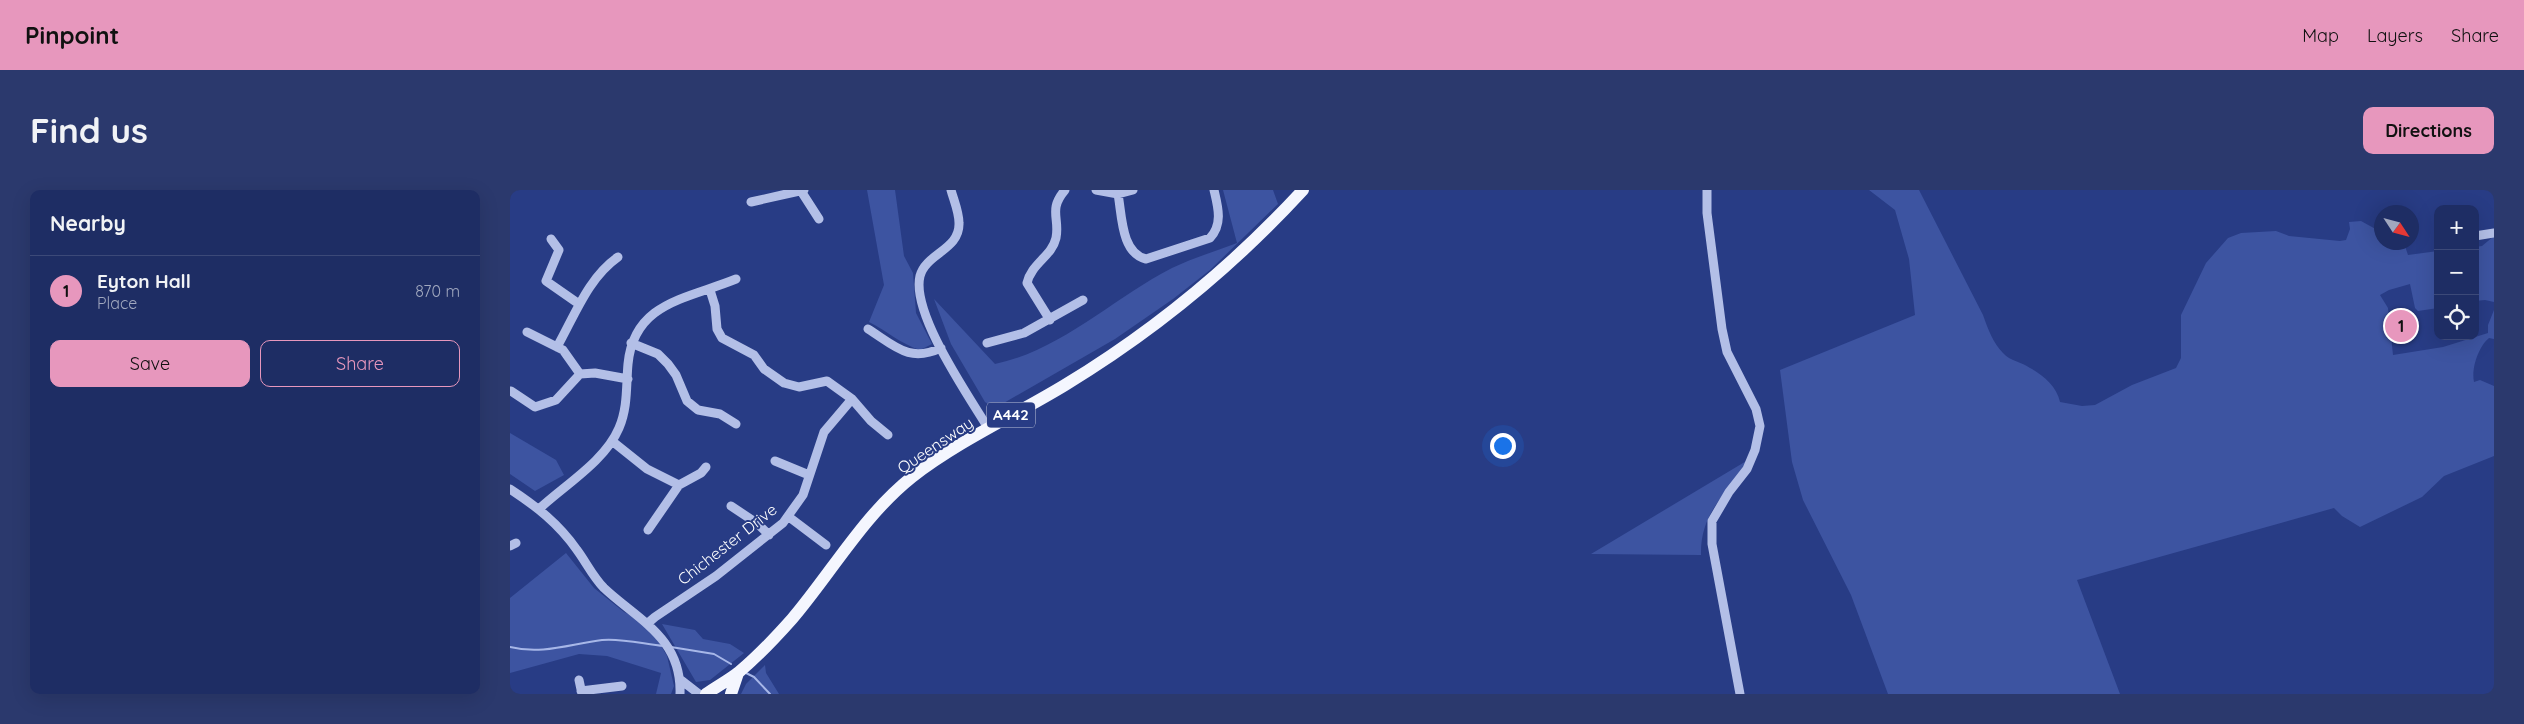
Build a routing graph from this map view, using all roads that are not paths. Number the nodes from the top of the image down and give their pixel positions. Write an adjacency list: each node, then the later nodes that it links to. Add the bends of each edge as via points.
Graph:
1 (803, 190): 10 (street); 11 (street)
2 (951, 190): 26 (street, via 959,218 958,232 951,244 928,261 919,279 920,300)
3 (1065, 190): 20 (street, via 1058,198 1056,208 1056,238 1029,275 1027,283)
4 (1096, 190): 9 (street)
5 (1133, 190): 9 (street)
6 (1214, 190): 9 (street, via 1219,210 1210,238 1146,259 1136,256 1128,244)
7 (1303, 190): 32 (main road, Queensway / A442, via 1241,254 1170,313 1092,368)
8 (1706, 190): 56 (street, via 1706,213 1727,352 1756,409 1760,426 1747,469 1728,492 1712,521 1712,544)
9 (1118, 194)
10 (751, 202)
11 (820, 219)
12 (2494, 233): 13 (street)
13 (2479, 235)
14 (551, 239): 19 (street, via 559,250 546,281)
15 (618, 257): 19 (street, via 603,268)
16 (736, 280): 17 (street)
17 (710, 290): 24 (street, via 660,308 645,320); 30 (street, via 717,329 722,338 754,356 784,383 799,387 827,381)
18 (1083, 300): 20 (street)
19 (579, 304): 25 (street)
20 (1050, 320): 23 (street, via 1024,333)
21 (868, 330): 26 (street, via 914,354 924,355)
22 (526, 332): 25 (street)
23 (987, 342)
24 (631, 343): 28 (street); 31 (street, via 658,354 676,375 687,401 698,410 720,414)
25 (557, 346): 27 (street)
26 (941, 348): 32 (street)
27 (580, 374): 28 (street); 29 (street, via 556,400 535,407)
28 (628, 378): 34 (street, via 624,415)
29 (511, 391)
30 (852, 399): 33 (street); 37 (street, Chichester Drive, via 824,432)
31 (736, 424)
32 (988, 428): 47 (main road, Queensway / A442, via 912,478 881,507 791,620)
33 (888, 435)
34 (612, 441): 38 (street, via 647,469); 41 (street, via 592,464)
35 (775, 461): 37 (street)
36 (706, 467): 38 (street)
37 (809, 475): 42 (street, Chichester Drive)
38 (679, 485): 43 (street)
39 (510, 489): 41 (street)
40 (731, 506): 44 (street)
41 (540, 509): 46 (street, via 577,549 603,587)
42 (789, 517): 44 (street, Chichester Drive); 45 (street)
43 (648, 530)
44 (769, 535): 46 (street, Chichester Drive)
45 (826, 545)
46 (648, 623): 49 (street, via 665,642)
47 (740, 671): 54 (main road, A442); 55 (main road, A442)
48 (579, 680): 51 (street)
49 (681, 680): 52 (street); 53 (street)
50 (622, 686): 51 (street)
51 (581, 693)
52 (680, 694)
53 (699, 694)
54 (706, 694)
55 (731, 694)
56 (1740, 694)

